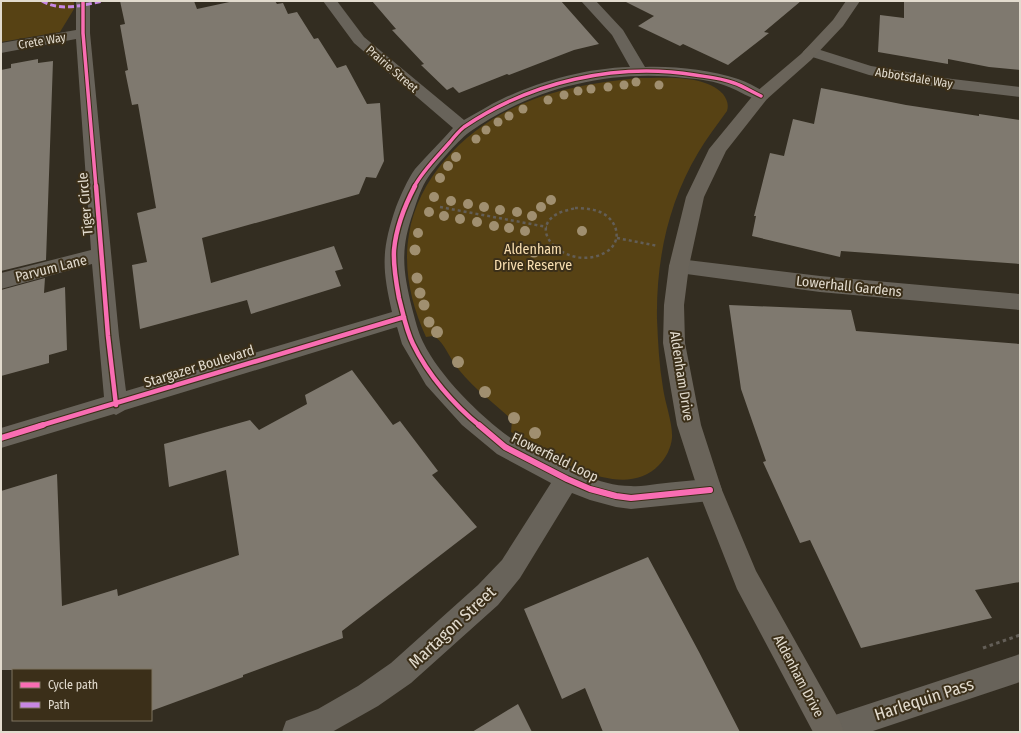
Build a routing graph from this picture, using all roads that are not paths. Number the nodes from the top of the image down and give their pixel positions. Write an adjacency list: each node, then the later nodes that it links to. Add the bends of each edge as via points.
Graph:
1 (83, 1): 5 (street, Tiger Circle)
2 (330, 1): 11 (street, Prairie Street, via 359,40)
3 (588, 1): 8 (street, via 618,33)
4 (853, 1): 7 (street, Aldenham Drive, via 838,23)
5 (83, 33): 6 (street, Crete Way); 12 (street, Tiger Circle)
6 (1, 48)
7 (811, 52): 9 (street, Abbotsdale Way, via 869,70 944,83); 10 (street, Aldenham Drive)
8 (640, 71): 10 (street, Flowerfield Loop, via 709,77 734,83); 11 (street, Flowerfield Loop, via 594,76 540,89 506,103)
9 (1020, 92)
10 (761, 96): 13 (street, Aldenham Drive, via 718,149 695,197)
11 (462, 128): 16 (street, Flowerfield Loop, via 421,174 410,195 398,229 394,270)
12 (101, 255): 14 (street, Parvum Lane); 17 (street, Tiger Circle)
13 (679, 266): 15 (street, Lowerhall Gardens, via 820,284); 20 (street, Aldenham Drive, via 674,305 674,342 689,425)
14 (1, 281)
15 (1020, 302)
16 (404, 317): 17 (street, Stargazer Boulevard); 19 (street, Flowerfield Loop, via 413,344 434,378 470,418 505,447)
17 (116, 404): 18 (street, Stargazer Boulevard)
18 (1, 438)
19 (566, 479): 20 (street, Flowerfield Loop, via 590,489 631,498); 22 (street, Martagon Street, via 511,569 488,595 401,673 328,719)
20 (710, 490): 23 (street, Aldenham Drive, via 746,580)
21 (1020, 668): 23 (street, Harlequin Pass)
22 (297, 732)
23 (829, 732)

